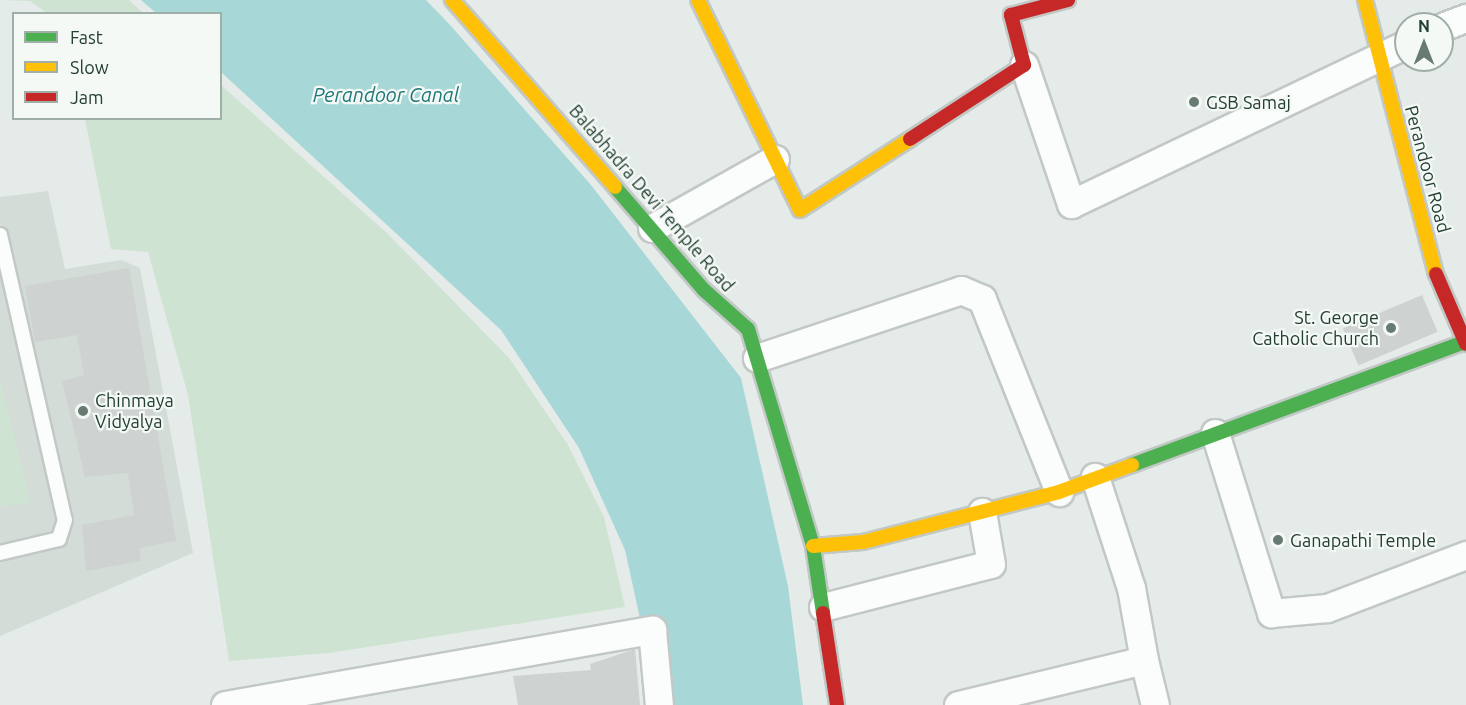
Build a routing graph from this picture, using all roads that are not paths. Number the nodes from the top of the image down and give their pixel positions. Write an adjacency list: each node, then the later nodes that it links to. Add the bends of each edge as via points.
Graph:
1 (452, 0): 9 (street, Balabhadra Devi Temple Road)
2 (698, 0): 8 (street)
3 (1068, 0): 7 (street, via 1011,15)
4 (1365, 0): 6 (street, Perandoor Road)
5 (1394, 50): 6 (street)
6 (1380, 57): 7 (street, via 1071,204); 11 (street, Perandoor Road, via 1443,300)
7 (1024, 65): 8 (street, via 800,210)
8 (775, 159): 9 (street)
9 (652, 228): 12 (street, Balabhadra Devi Temple Road, via 704,290 748,329)
10 (0, 235): 18 (lane, via 64,520 59,539)
11 (1466, 343): 13 (street)
12 (757, 358): 15 (street, via 961,290 982,299); 17 (street, Balabhadra Devi Temple Road)
13 (1215, 433): 14 (street); 19 (street, via 1271,613 1327,608)
14 (1095, 477): 15 (street); 21 (street, via 1131,588)
15 (1059, 492): 16 (street)
16 (982, 512): 17 (street, via 862,542); 20 (street, via 991,564)
17 (813, 546): 20 (street, Balabhadra Devi Temple Road)
18 (0, 553)
19 (1466, 555)
20 (823, 607): 25 (street, Balabhadra Devi Temple Road)
21 (1144, 660): 26 (street); 27 (street)
22 (272, 701): 23 (street); 24 (street, via 652,630)
23 (225, 705)
24 (659, 705)
25 (837, 705)
26 (958, 705)
27 (1155, 705)

